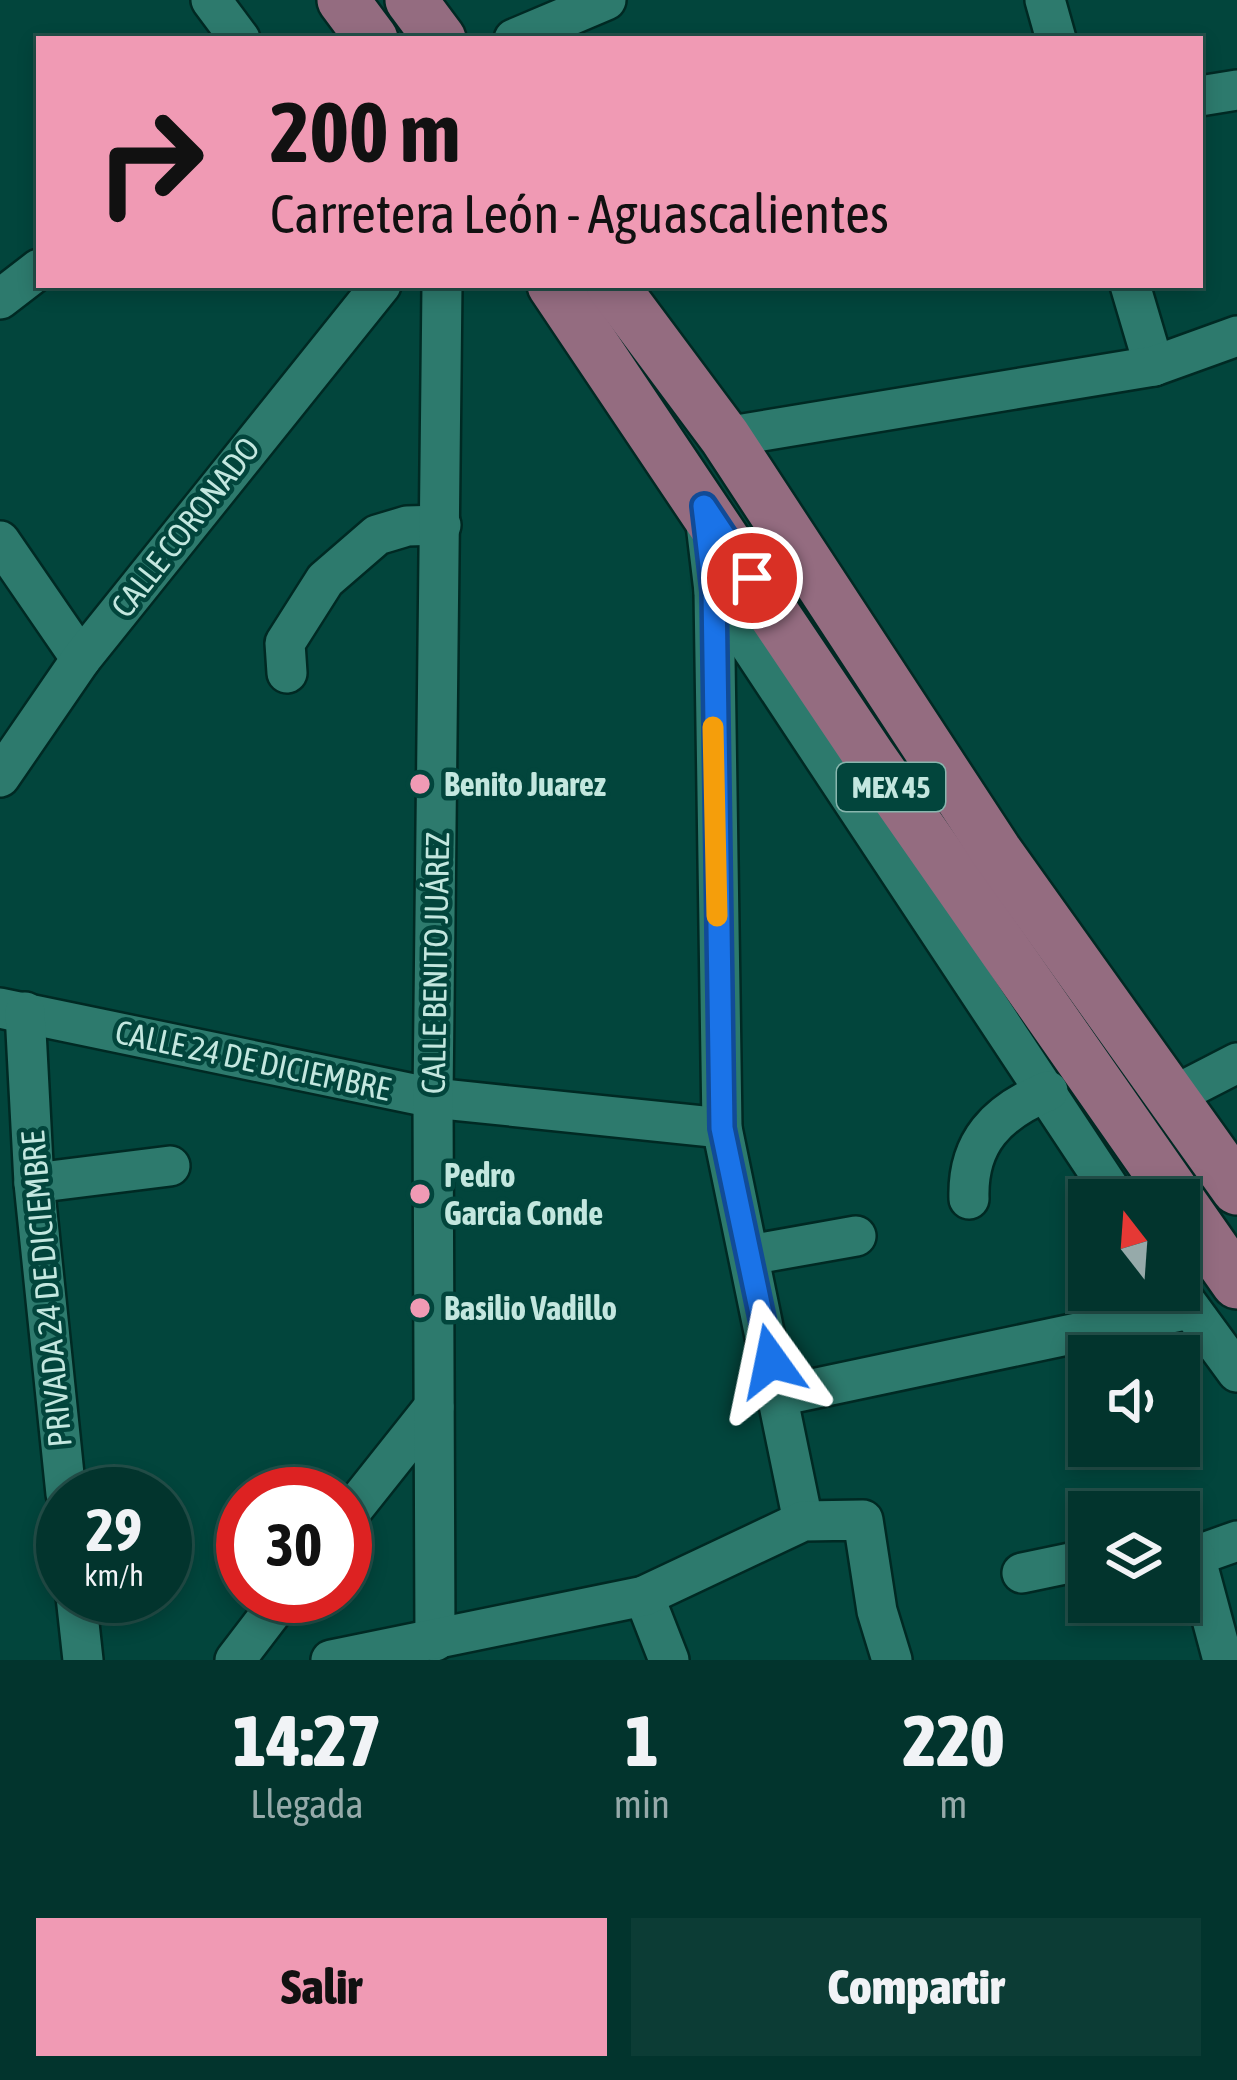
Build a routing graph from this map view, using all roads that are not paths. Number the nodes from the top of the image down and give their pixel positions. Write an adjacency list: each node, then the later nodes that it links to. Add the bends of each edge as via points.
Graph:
1 (212, 0): 6 (street)
2 (343, 0): 7 (main road)
3 (411, 0): 8 (main road)
4 (606, 0): 9 (street)
5 (1045, 0): 10 (street)
6 (238, 36)
7 (370, 36)
8 (438, 36)
9 (521, 36)
10 (1056, 36)
11 (1237, 90): 12 (street)
12 (1203, 96)
13 (36, 270): 19 (street)
14 (379, 288): 27 (street, CALLE CORONADO)
15 (442, 288): 24 (street, CALLE BENITO JUÁREZ)
16 (555, 288): 23 (main road, MEX 45)
17 (614, 288): 22 (main road, MEX 45)
18 (1131, 288): 21 (street)
19 (0, 299)
20 (1237, 336): 21 (street)
21 (1154, 366): 22 (street)
22 (725, 437): 33 (main road, MEX 45, via 970,812)
23 (704, 506): 26 (street); 43 (main road, MEX 45)
24 (441, 525): 28 (street, via 377,535 325,580 285,643); 34 (street, CALLE BENITO JUÁREZ)
25 (0, 541): 27 (street)
26 (714, 591): 32 (street); 35 (street)
27 (81, 658): 29 (street, CALLE CORONADO)
28 (287, 673)
29 (0, 777)
30 (12, 1010): 34 (street, CALLE 24 DE DICIEMBRE); 38 (street, PRIVADA 24 DE DICIEMBRE)
31 (1237, 1063): 33 (street)
32 (1048, 1090): 37 (street); 40 (street, via 1007,1108 972,1152)
33 (1171, 1097): 39 (main road, MEX 45)
34 (433, 1098): 35 (street, CALLE 24 DE DICIEMBRE); 48 (street, CALLE BENITO JUÁREZ)
35 (722, 1128): 42 (street)
36 (170, 1166): 38 (street)
37 (1105, 1179)
38 (34, 1184): 49 (street, PRIVADA 24 DE DICIEMBRE)
39 (1237, 1189)
40 (969, 1199)
41 (856, 1236): 42 (street)
42 (749, 1255): 47 (street)
43 (1237, 1283)
44 (1138, 1311): 47 (street)
45 (1192, 1311): 46 (street)
46 (1237, 1372)
47 (779, 1396): 51 (street)
48 (434, 1407): 50 (street); 60 (street, CALLE BENITO JUÁREZ)
49 (63, 1467)
50 (372, 1485)
51 (803, 1521): 57 (street); 65 (street, via 863,1520)
52 (1237, 1541): 53 (street)
53 (1200, 1552)
54 (1068, 1563): 55 (street)
55 (1022, 1573)
56 (1200, 1595): 66 (street)
57 (644, 1596): 60 (street); 64 (street)
58 (79, 1623): 61 (street)
59 (263, 1623): 62 (street)
60 (456, 1645): 63 (street)
61 (83, 1660)
62 (235, 1660)
63 (332, 1660)
64 (670, 1660)
65 (892, 1660)
66 (1222, 1660)

